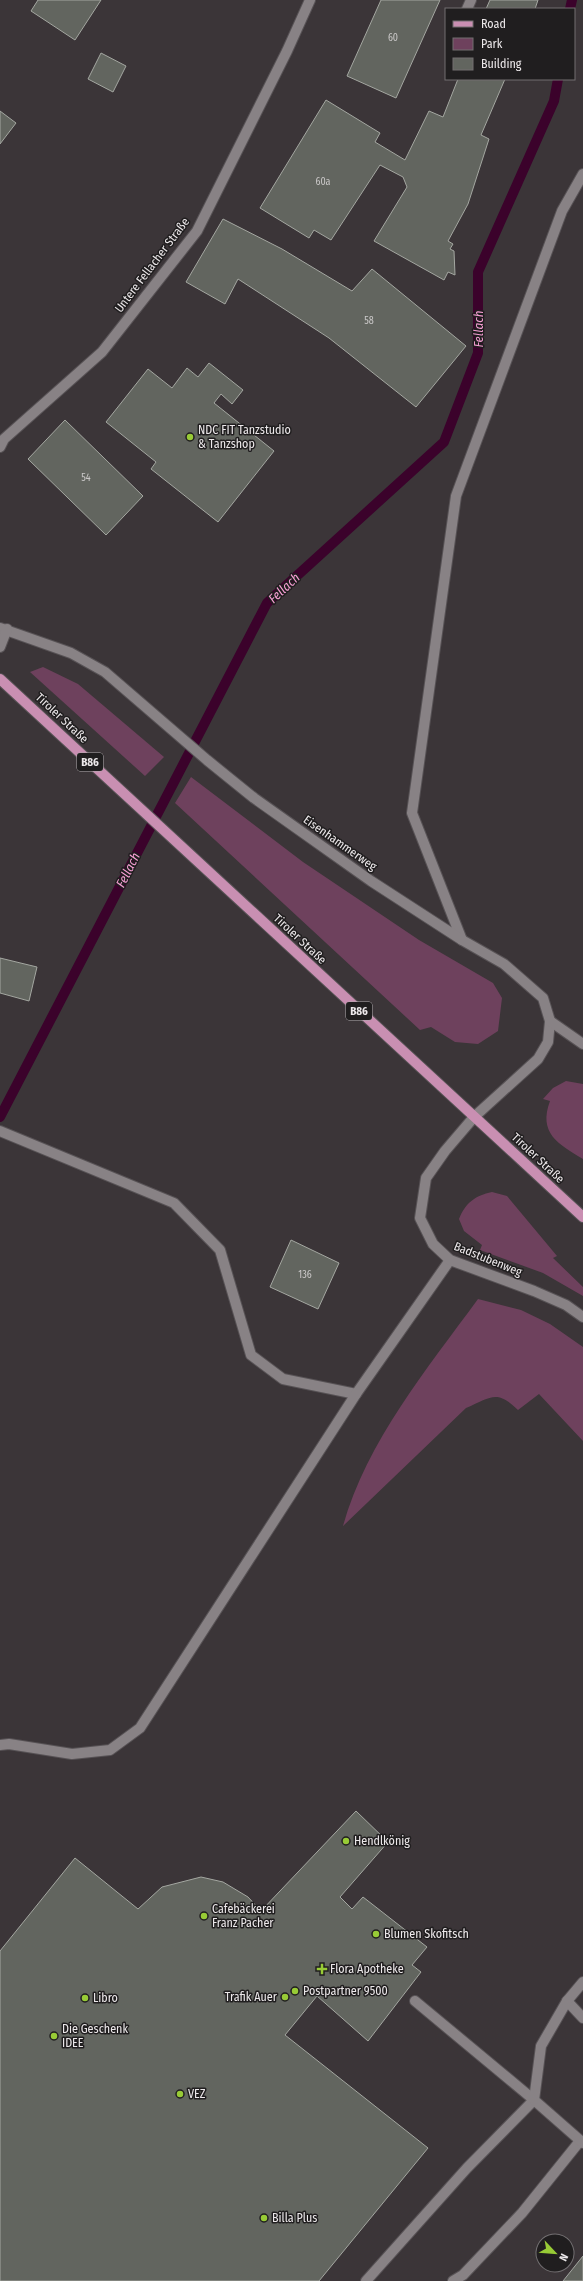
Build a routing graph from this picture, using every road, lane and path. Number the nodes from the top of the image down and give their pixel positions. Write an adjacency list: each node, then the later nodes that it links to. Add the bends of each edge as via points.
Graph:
1 (310, 0): 3 (street, Untere Fellacher Straße, via 197,231 102,352 4,439)
2 (583, 174): 7 (street, via 562,211 456,496 412,813)
3 (0, 447)
4 (4, 629): 5 (street); 7 (street, Eisenhammerweg, via 71,653 105,672 207,760 306,836)
5 (0, 647)
6 (0, 679): 10 (main road, Tiroler Straße / B86)
7 (462, 940): 8 (street, Eisenhammerweg, via 504,964 543,998)
8 (550, 1021): 9 (street); 10 (street, Eisenhammerweg, via 548,1042 538,1059)
9 (583, 1044)
10 (474, 1117): 12 (main road, Tiroler Straße / B86); 13 (street, Badstubenweg, via 426,1178 422,1201 420,1218 433,1244)
11 (0, 1131): 15 (street, via 174,1203 220,1250 251,1355 283,1379)
12 (583, 1217)
13 (450, 1260): 14 (street, Badstubenweg, via 534,1290 566,1305); 15 (street)
14 (583, 1317)
15 (356, 1394): 16 (street, via 140,1728 110,1750 72,1754 9,1744)
16 (0, 1745)
17 (583, 1982): 19 (street)
18 (415, 2001): 21 (street)
19 (567, 2001): 20 (street); 21 (street, via 541,2046)
20 (583, 2018)
21 (534, 2100): 22 (street); 23 (street, via 467,2168)
22 (581, 2142): 24 (street, via 522,2213 463,2275)
23 (366, 2281)
24 (453, 2281)

